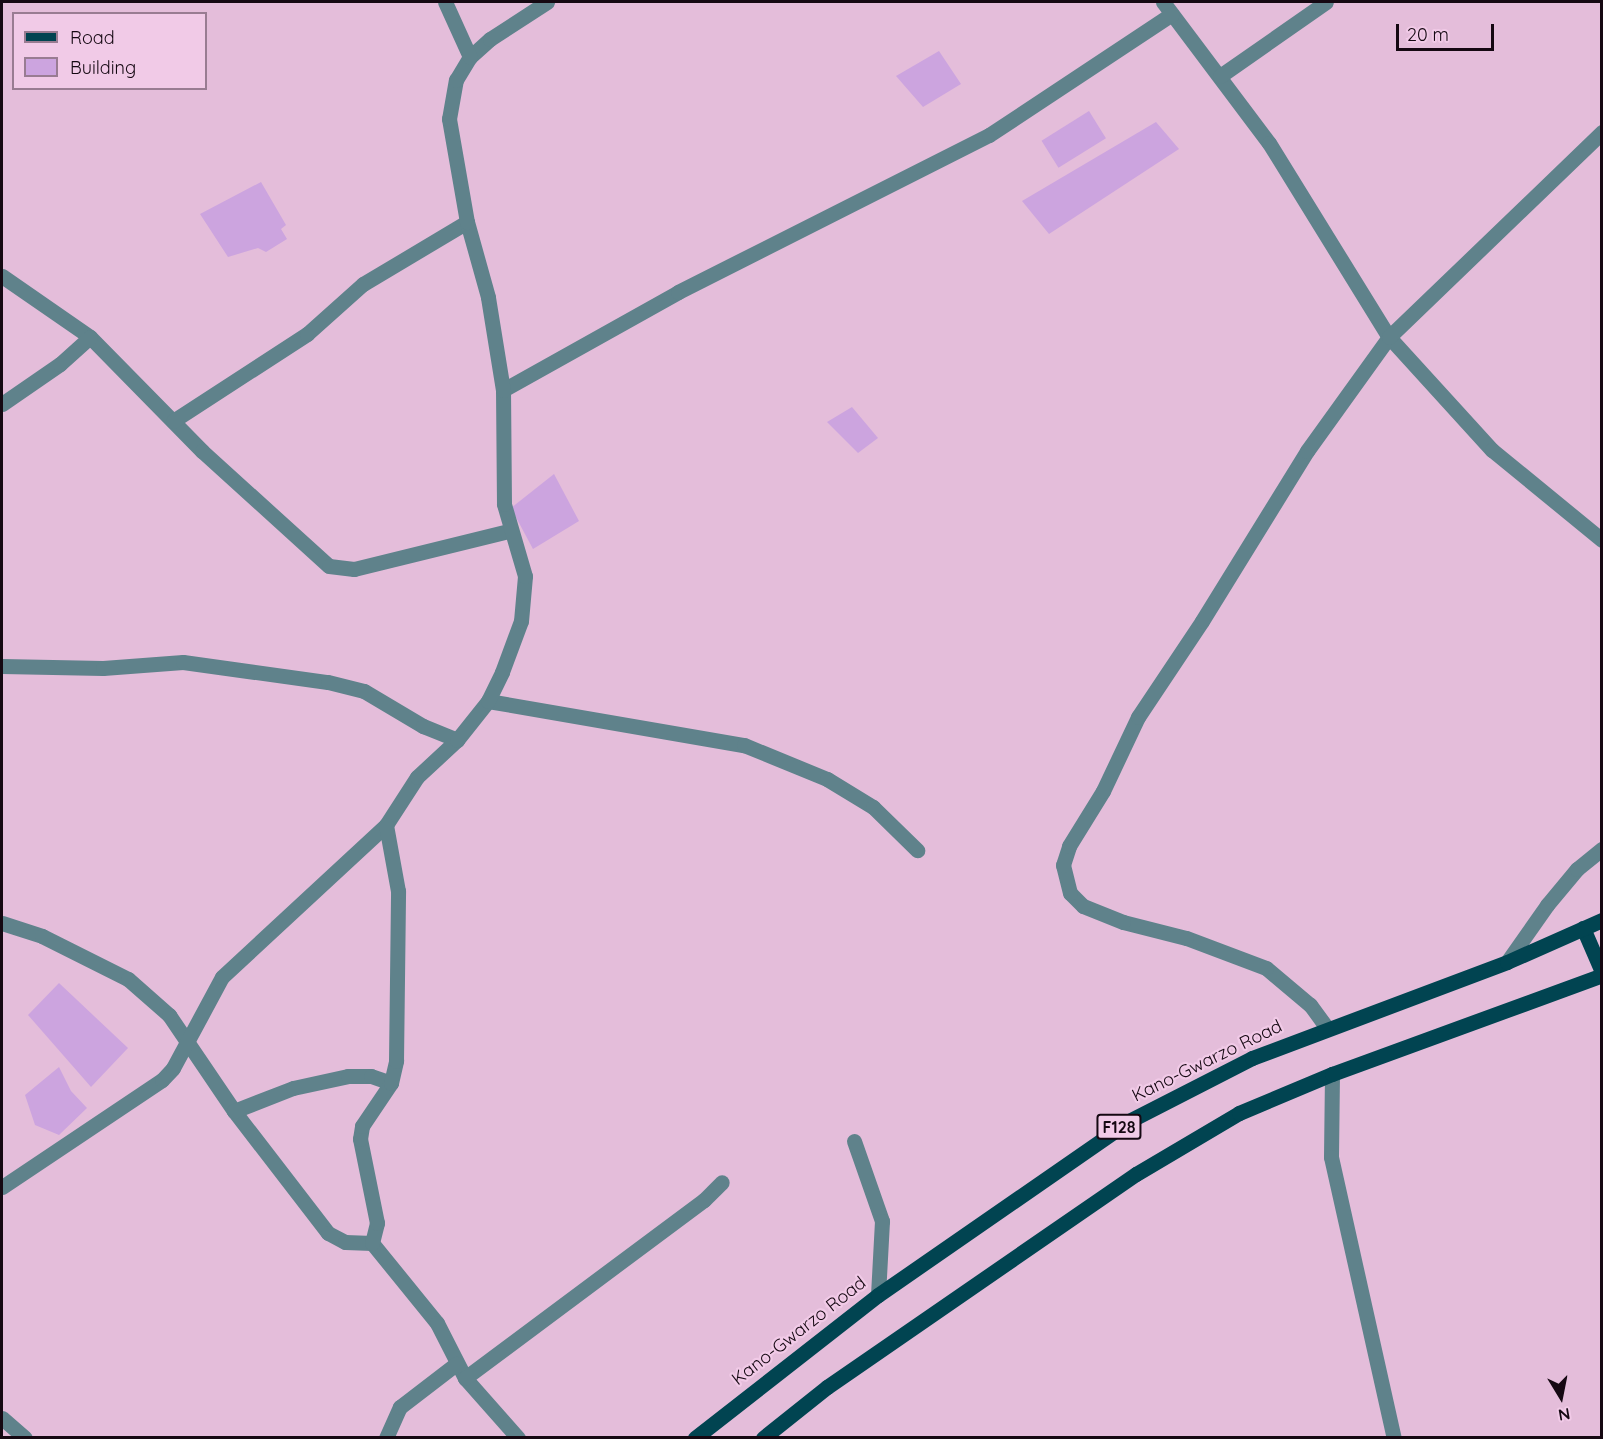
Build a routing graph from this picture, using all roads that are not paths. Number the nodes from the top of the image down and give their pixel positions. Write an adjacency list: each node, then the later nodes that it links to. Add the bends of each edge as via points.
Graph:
1 (446, 2): 6 (street)
2 (547, 2): 6 (street, via 490,39)
3 (1163, 2): 5 (street)
4 (1326, 2): 7 (street)
5 (1172, 14): 7 (street); 13 (street, via 988,135 668,297)
6 (470, 57): 9 (street, via 456,80 449,119)
7 (1220, 76): 12 (street, via 1313,210)
8 (1602, 132): 12 (street)
9 (467, 222): 13 (street, via 488,297); 15 (street, via 363,284 307,334)
10 (2, 276): 11 (street)
11 (90, 337): 14 (street, via 60,364); 15 (street)
12 (1389, 338): 17 (street, via 1492,450); 29 (street, via 1306,451 1138,717 1063,865 1070,893 1083,906 1266,968 1310,1005)
13 (503, 390): 16 (street, via 502,472)
14 (2, 404)
15 (173, 421): 16 (street, via 315,556 340,570)
16 (509, 531): 19 (street, via 525,576 526,593 521,621)
17 (1602, 540)
18 (2, 666): 20 (street, via 103,669 183,662 328,682 364,691 423,726)
19 (488, 700): 20 (street); 23 (street, via 744,745 827,779 873,807)
20 (457, 740): 21 (street, via 417,777)
21 (386, 825): 30 (street, via 222,977); 32 (street, via 398,891 400,938 396,1061)
22 (1602, 849): 27 (street, via 1577,869)
23 (917, 850)
24 (1602, 920): 26 (main road, Kano-Gwarzo Road / F128)
25 (2, 923): 30 (street, via 42,936 128,979 170,1015)
26 (1583, 928): 27 (main road, Kano-Gwarzo Road / F128); 28 (main road)
27 (1507, 962): 29 (main road, Kano-Gwarzo Road / F128)
28 (1602, 973): 31 (main road, F128)
29 (1327, 1028): 38 (main road, Kano-Gwarzo Road / F128, via 1232,1067 1129,1120)
30 (186, 1044): 33 (street); 36 (street, via 173,1068 145,1094)
31 (1332, 1074): 46 (main road, F128, via 1239,1113 1136,1174 827,1387); 47 (street, via 1331,1157)
32 (391, 1083): 33 (street, via 382,1078 348,1076 293,1088); 37 (street, via 362,1126 360,1139 377,1223)
33 (234, 1111): 37 (street, via 328,1233 345,1242)
34 (854, 1140): 38 (street, via 882,1221)
35 (722, 1182): 40 (street, via 704,1200)
36 (2, 1187)
37 (372, 1244): 39 (street, via 437,1323)
38 (878, 1295): 45 (main road, Kano-Gwarzo Road / F128)
39 (456, 1364): 40 (street); 43 (street, via 400,1407)
40 (465, 1378): 44 (street)
41 (2, 1418): 42 (street)
42 (25, 1437)
43 (386, 1437)
44 (518, 1437)
45 (695, 1437)
46 (763, 1437)
47 (1394, 1437)

